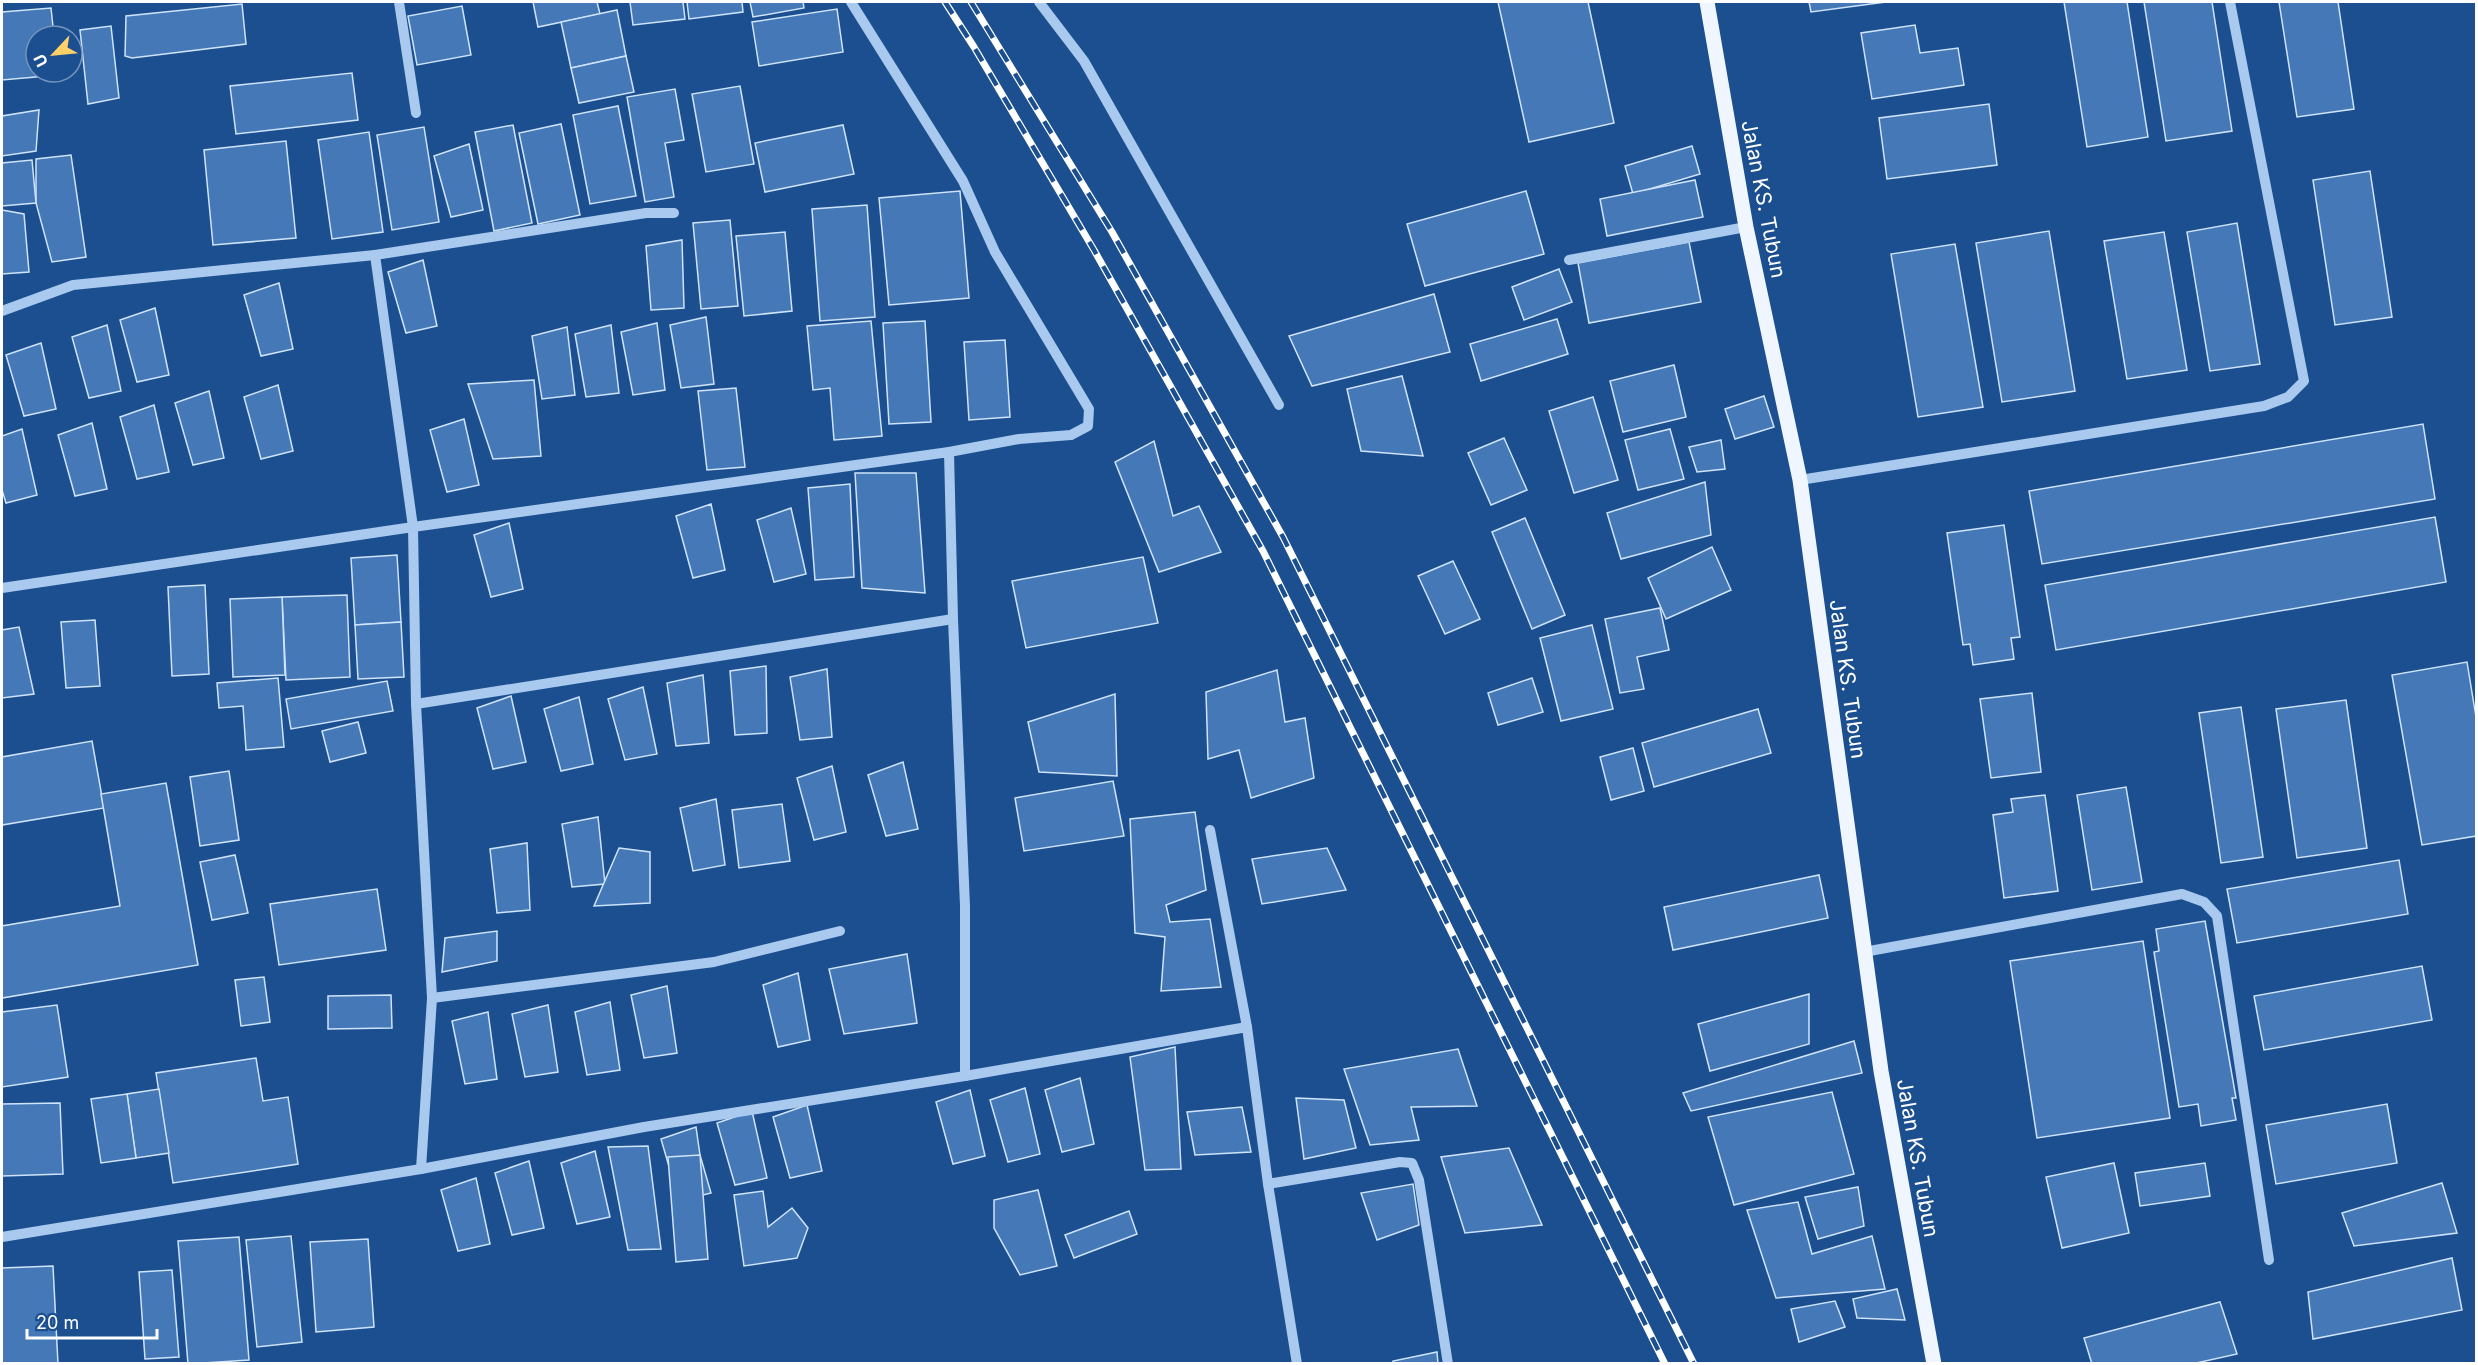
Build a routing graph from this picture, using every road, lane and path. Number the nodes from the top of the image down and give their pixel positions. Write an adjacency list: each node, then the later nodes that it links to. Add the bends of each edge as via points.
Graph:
1 (399, 2): 6 (street)
2 (851, 2): 13 (street, via 963,182 995,252 1089,409 1088,426 1071,435 1019,439)
3 (1039, 2): 12 (street, via 1084,61)
4 (1707, 2): 8 (main road, Jalan KS. Tubun)
5 (2230, 2): 14 (street, via 2304,381 2288,397 2264,406)
6 (416, 113)
7 (674, 213): 9 (street, via 646,213)
8 (1746, 227): 10 (street); 14 (main road, Jalan KS. Tubun)
9 (375, 255): 11 (street, via 73,285); 15 (street)
10 (1569, 260)
11 (2, 310)
12 (1279, 405)
13 (949, 452): 15 (street); 17 (street)
14 (1800, 480): 21 (main road, Jalan KS. Tubun)
15 (412, 527): 16 (street); 18 (street)
16 (2, 588)
17 (953, 619): 18 (street); 24 (street, via 965,906)
18 (416, 704): 22 (street)
19 (1210, 830): 23 (street)
20 (840, 931): 22 (street, via 714,962)
21 (1864, 952): 28 (street, via 2182,894 2204,902 2217,916); 31 (main road, Jalan KS. Tubun, via 1881,1071)
22 (432, 998): 25 (street)
23 (1247, 1027): 24 (street); 26 (street)
24 (965, 1076): 25 (street, via 644,1127)
25 (421, 1169): 27 (street)
26 (1268, 1184): 29 (street); 30 (street, via 1400,1162 1412,1164 1419,1180)
27 (2, 1237)
28 (2269, 1260)
29 (1297, 1364)
30 (1448, 1364)
31 (1934, 1364)

